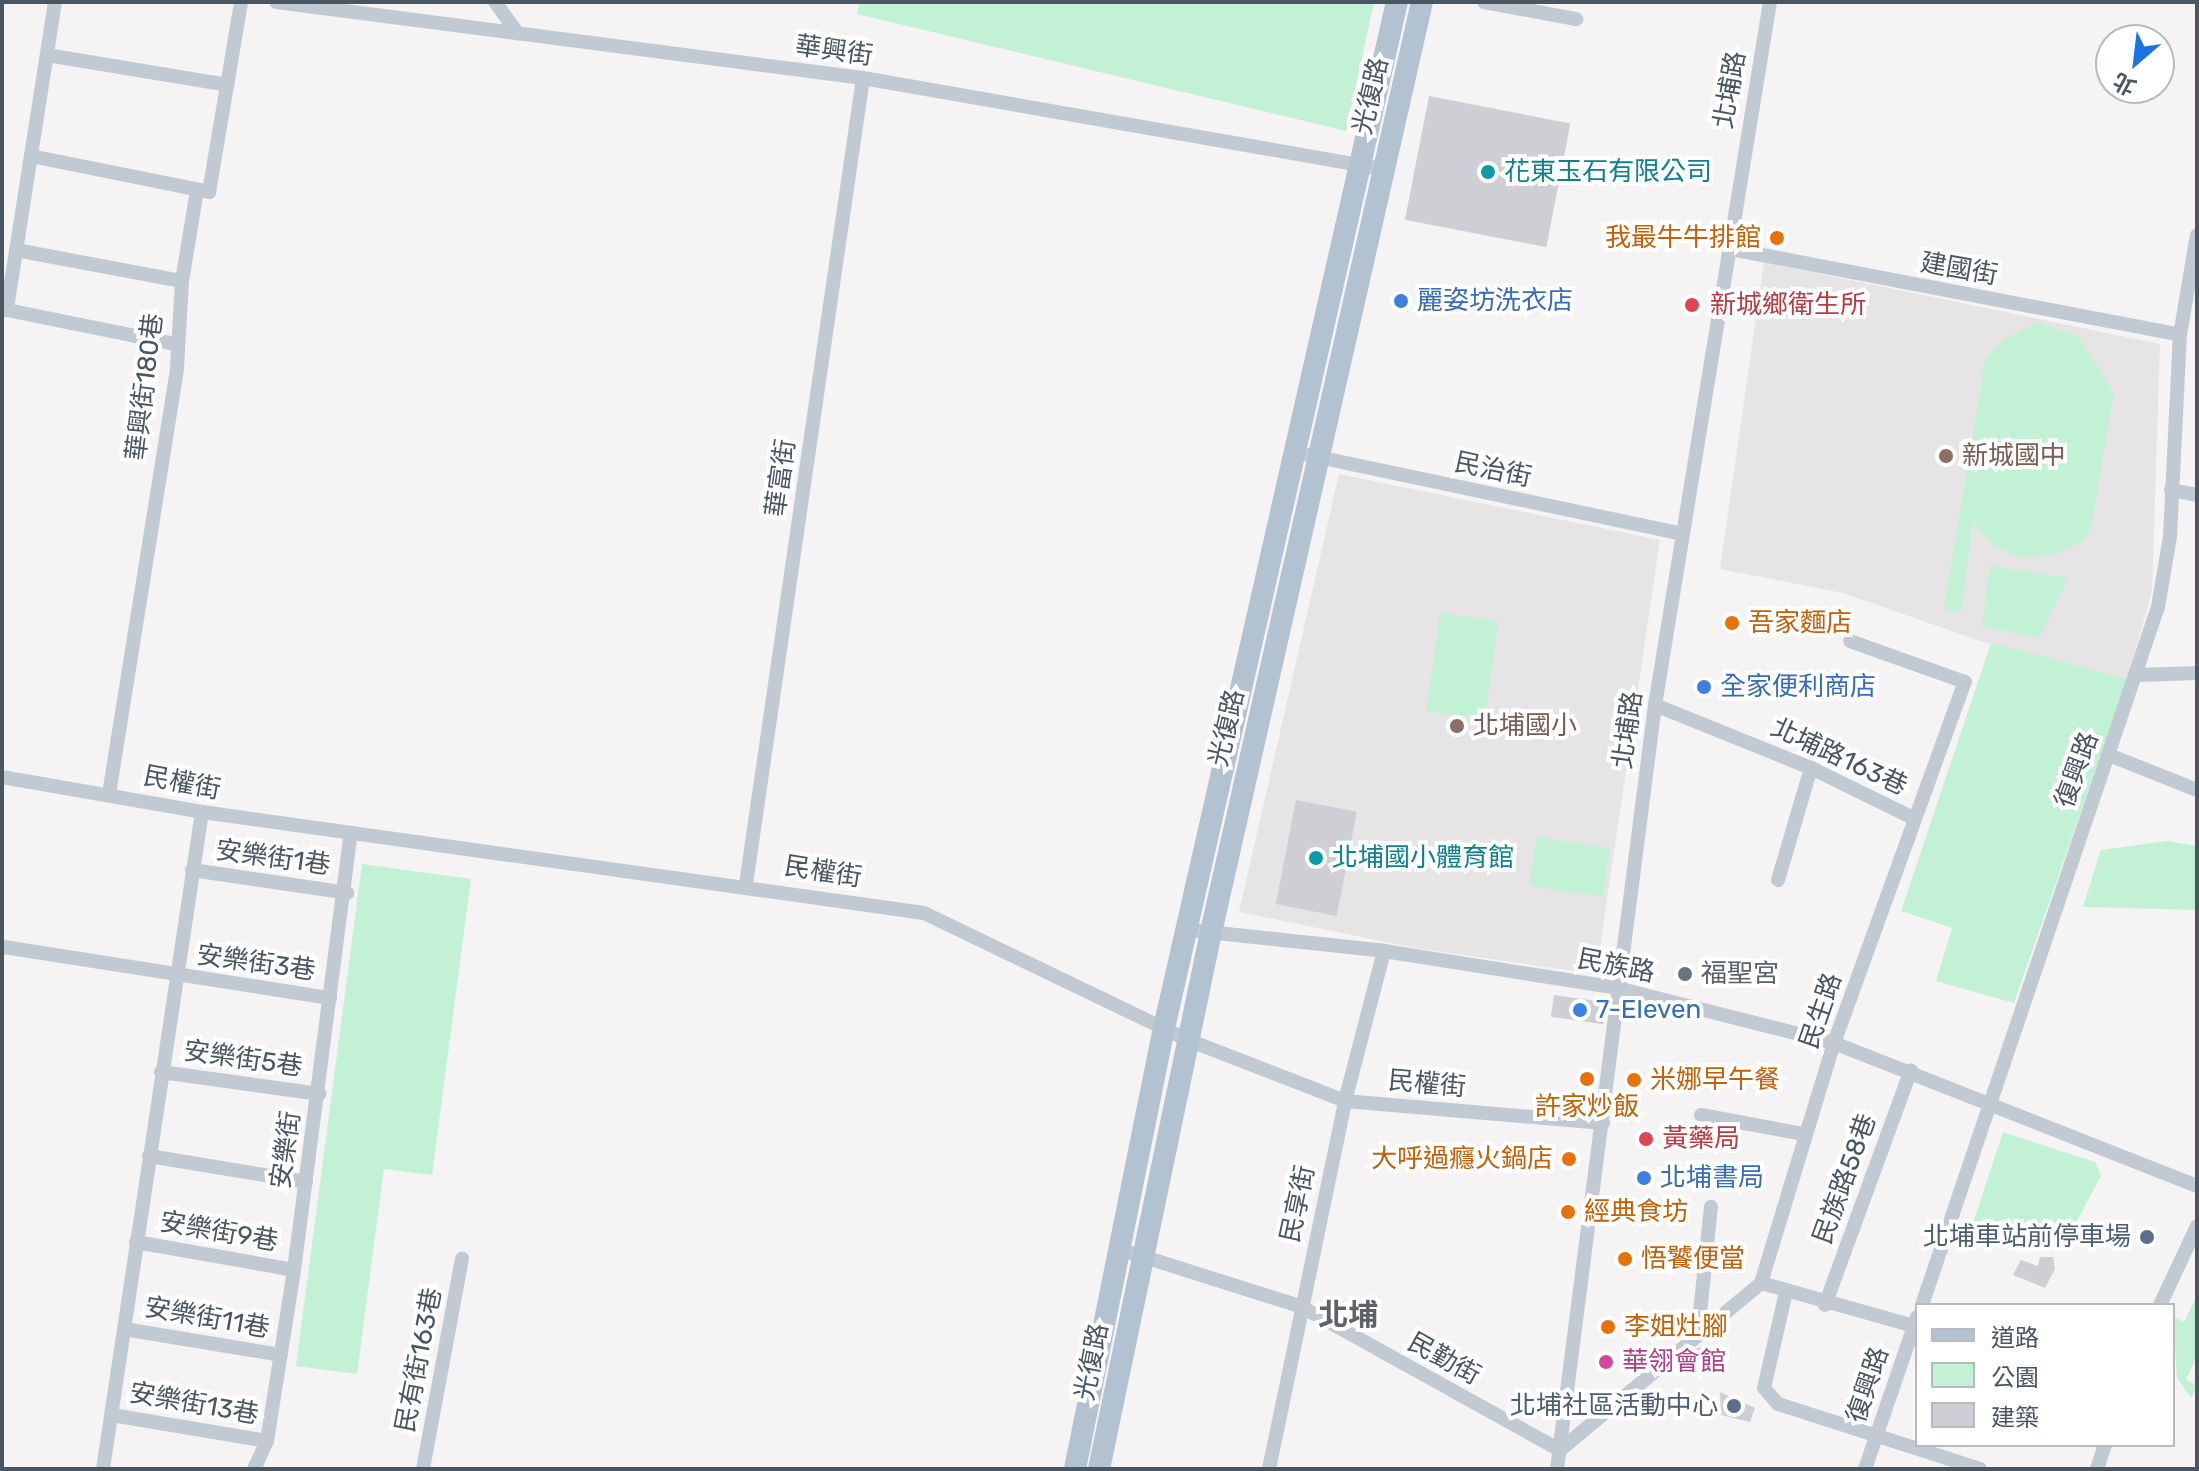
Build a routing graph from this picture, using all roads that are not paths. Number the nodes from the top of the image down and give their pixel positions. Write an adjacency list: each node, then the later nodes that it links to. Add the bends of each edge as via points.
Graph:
1 (55, 2): 11 (street)
2 (241, 2): 13 (street, 華興街180巷)
3 (276, 2): 10 (street, 華興街)
4 (495, 2): 10 (street)
5 (1397, 2): 15 (main road, 光復路)
6 (1422, 2): 16 (main road, 光復路)
7 (1484, 2): 9 (street)
8 (1770, 2): 19 (street, 北埔路)
9 (1576, 19)
10 (518, 34): 12 (street, 華興街)
11 (47, 55): 13 (street); 14 (street)
12 (863, 78): 15 (street, 華興街); 43 (street, 華富街)
13 (228, 85): 17 (street, 華興街180巷, via 209,192)
14 (31, 156): 17 (street); 20 (street)
15 (1359, 165): 16 (street, 華興街); 24 (main road, 光復路)
16 (1383, 169): 25 (main road, 光復路)
17 (197, 190): 21 (street, 華興街180巷)
18 (2197, 238): 22 (street, 復興路)
19 (1731, 249): 22 (street, 建國街); 28 (street, 北埔路)
20 (16, 250): 21 (street); 23 (street, via 7,310)
21 (182, 281): 23 (street, 華興街180巷)
22 (2180, 335): 26 (street, 復興路)
23 (175, 344): 37 (street, 華興街180巷, via 177,368)
24 (1294, 452): 25 (street, 民治街); 45 (main road, 光復路)
25 (1319, 458): 28 (street, 民治街); 45 (main road, 光復路)
26 (2171, 490): 27 (street); 31 (street, 復興路, via 2162,584)
27 (2197, 495)
28 (1682, 534): 32 (street, 北埔路)
29 (1850, 641): 39 (street, 民生路, via 1965,682)
30 (2197, 673): 31 (street)
31 (2138, 675): 33 (street, 復興路)
32 (1655, 705): 34 (street, 北埔路163巷); 49 (street, 北埔路)
33 (2109, 755): 36 (street); 58 (street, 復興路)
34 (1811, 768): 39 (street, 北埔路163巷); 42 (street)
35 (2, 777): 37 (street, 民權街)
36 (2197, 790)
37 (109, 794): 38 (street, 民權街)
38 (202, 812): 40 (street, 民權街); 41 (street)
39 (1913, 818): 53 (street, 民生路)
40 (351, 834): 43 (street, 民權街); 44 (street, 安樂街)
41 (192, 870): 44 (street, 安樂街1巷); 48 (street)
42 (1778, 880)
43 (746, 884): 51 (street, 民權街, via 924,913)
44 (347, 893): 50 (street, 安樂街)
45 (1200, 931): 47 (street, 民族路); 51 (main road, 光復路); 52 (main road, 光復路)
46 (4, 947): 48 (street, 安樂街3巷)
47 (1384, 951): 49 (street, 民族路); 57 (street, 民享街)
48 (176, 976): 50 (street, 安樂街3巷); 55 (street)
49 (1617, 988): 53 (street, 民族路); 60 (street, 北埔路)
50 (330, 998): 56 (street, 安樂街)
51 (1164, 1028): 52 (street, 民權街); 68 (main road, 光復路)
52 (1188, 1040): 57 (street, 民權街); 68 (main road, 光復路)
53 (1834, 1043): 54 (street, 民族路); 61 (street, 民生路)
54 (1911, 1070): 58 (street, 民族路); 75 (street, 民族路58巷)
55 (161, 1072): 56 (street, 安樂街5巷); 62 (street)
56 (319, 1094): 63 (street, 安樂街)
57 (1345, 1101): 60 (street, 民權街); 76 (street, 民享街)
58 (1988, 1101): 64 (street, 民族路); 73 (street, 復興路)
59 (1701, 1115): 61 (street)
60 (1603, 1123): 87 (street, 北埔路)
61 (1804, 1134): 71 (street, 民生路)
62 (149, 1156): 63 (street); 67 (street)
63 (306, 1182): 70 (street, 安樂街)
64 (2197, 1186)
65 (1711, 1207): 79 (street)
66 (2197, 1226): 74 (street)
67 (136, 1242): 70 (street, 安樂街9巷); 78 (street)
68 (1132, 1252): 76 (street, 民勤街); 91 (main road, 光復路); 92 (main road, 光復路)
69 (462, 1259): 90 (street, 民有街163巷)
70 (294, 1270): 80 (street, 安樂街)
71 (1761, 1283): 72 (street); 79 (street)
72 (1786, 1292): 75 (street); 82 (street, via 1764,1388 1778,1404)
73 (1925, 1303)
74 (2161, 1303)
75 (1825, 1305): 77 (street)
76 (1300, 1306): 87 (street, 民勤街); 93 (street, 民享街)
77 (1915, 1321): 82 (street, 復興路)
78 (124, 1329): 80 (street, 安樂街11巷); 81 (street)
79 (1698, 1332): 87 (street)
80 (281, 1355): 83 (street, 安樂街)
81 (112, 1415): 83 (street, 安樂街13巷); 88 (street)
82 (1877, 1433): 84 (street); 95 (street, 復興路)
83 (267, 1441): 89 (street, 安樂街)
84 (1915, 1446)
85 (1917, 1447): 96 (street)
86 (2104, 1447): 97 (street)
87 (1560, 1450): 94 (street, 北埔路)
88 (103, 1469)
89 (254, 1469)
90 (423, 1469)
91 (1075, 1469)
92 (1099, 1469)
93 (1269, 1469)
94 (1557, 1469)
95 (1865, 1469)
96 (1980, 1469)
97 (2097, 1469)

